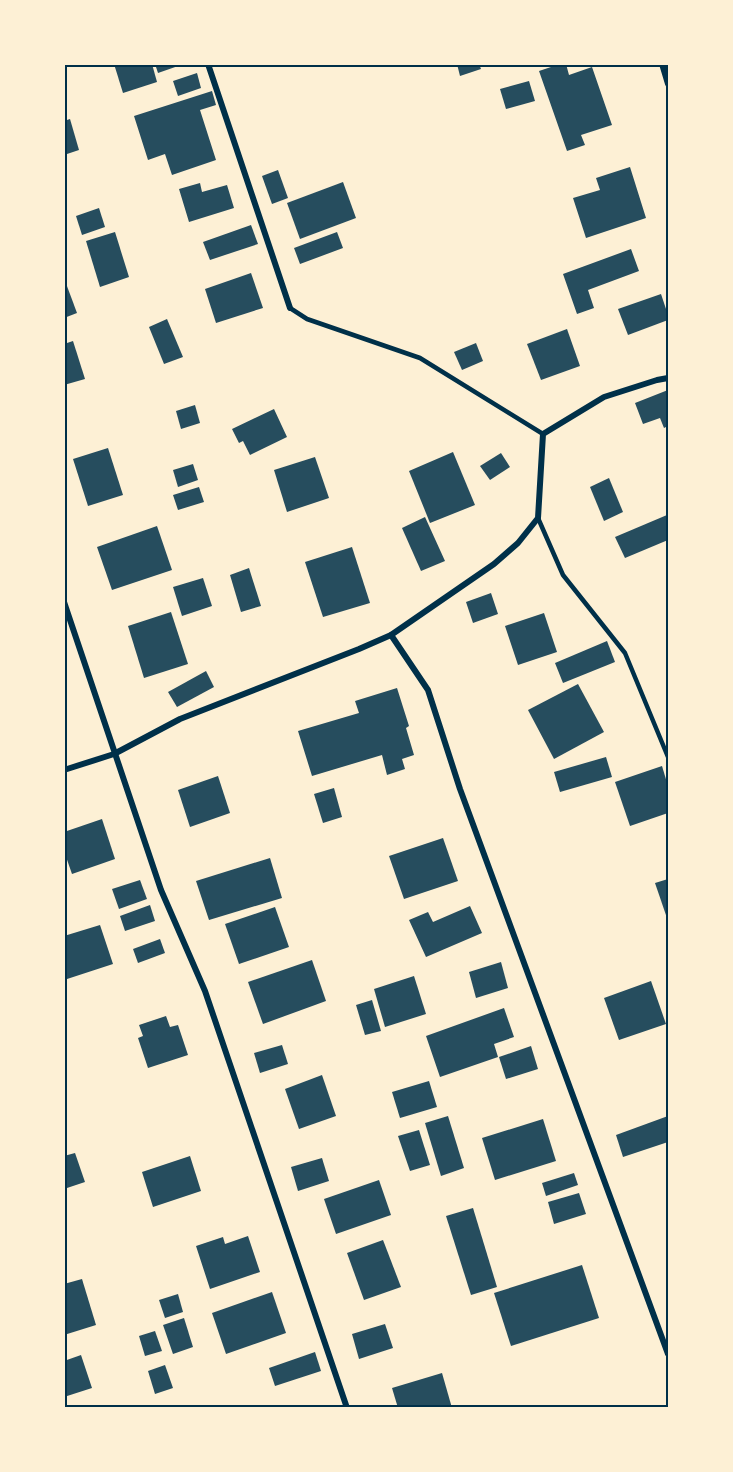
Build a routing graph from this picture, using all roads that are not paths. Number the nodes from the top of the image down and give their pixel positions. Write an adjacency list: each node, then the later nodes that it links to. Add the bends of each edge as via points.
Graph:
1 (207, 64): 4 (street)
2 (662, 64): 3 (street)
3 (669, 84)
4 (290, 308): 6 (lane, via 307,319 420,358)
5 (669, 378): 6 (street, via 604,398)
6 (543, 434): 7 (street)
7 (538, 518): 9 (street, via 494,564); 11 (lane, via 563,575 625,652)
8 (64, 602): 10 (street)
9 (391, 634): 10 (street, via 180,719); 13 (street, via 428,690 460,789)
10 (114, 754): 12 (street); 14 (street, via 161,890 205,991)
11 (669, 757)
12 (64, 770)
13 (669, 1354)
14 (346, 1407)

